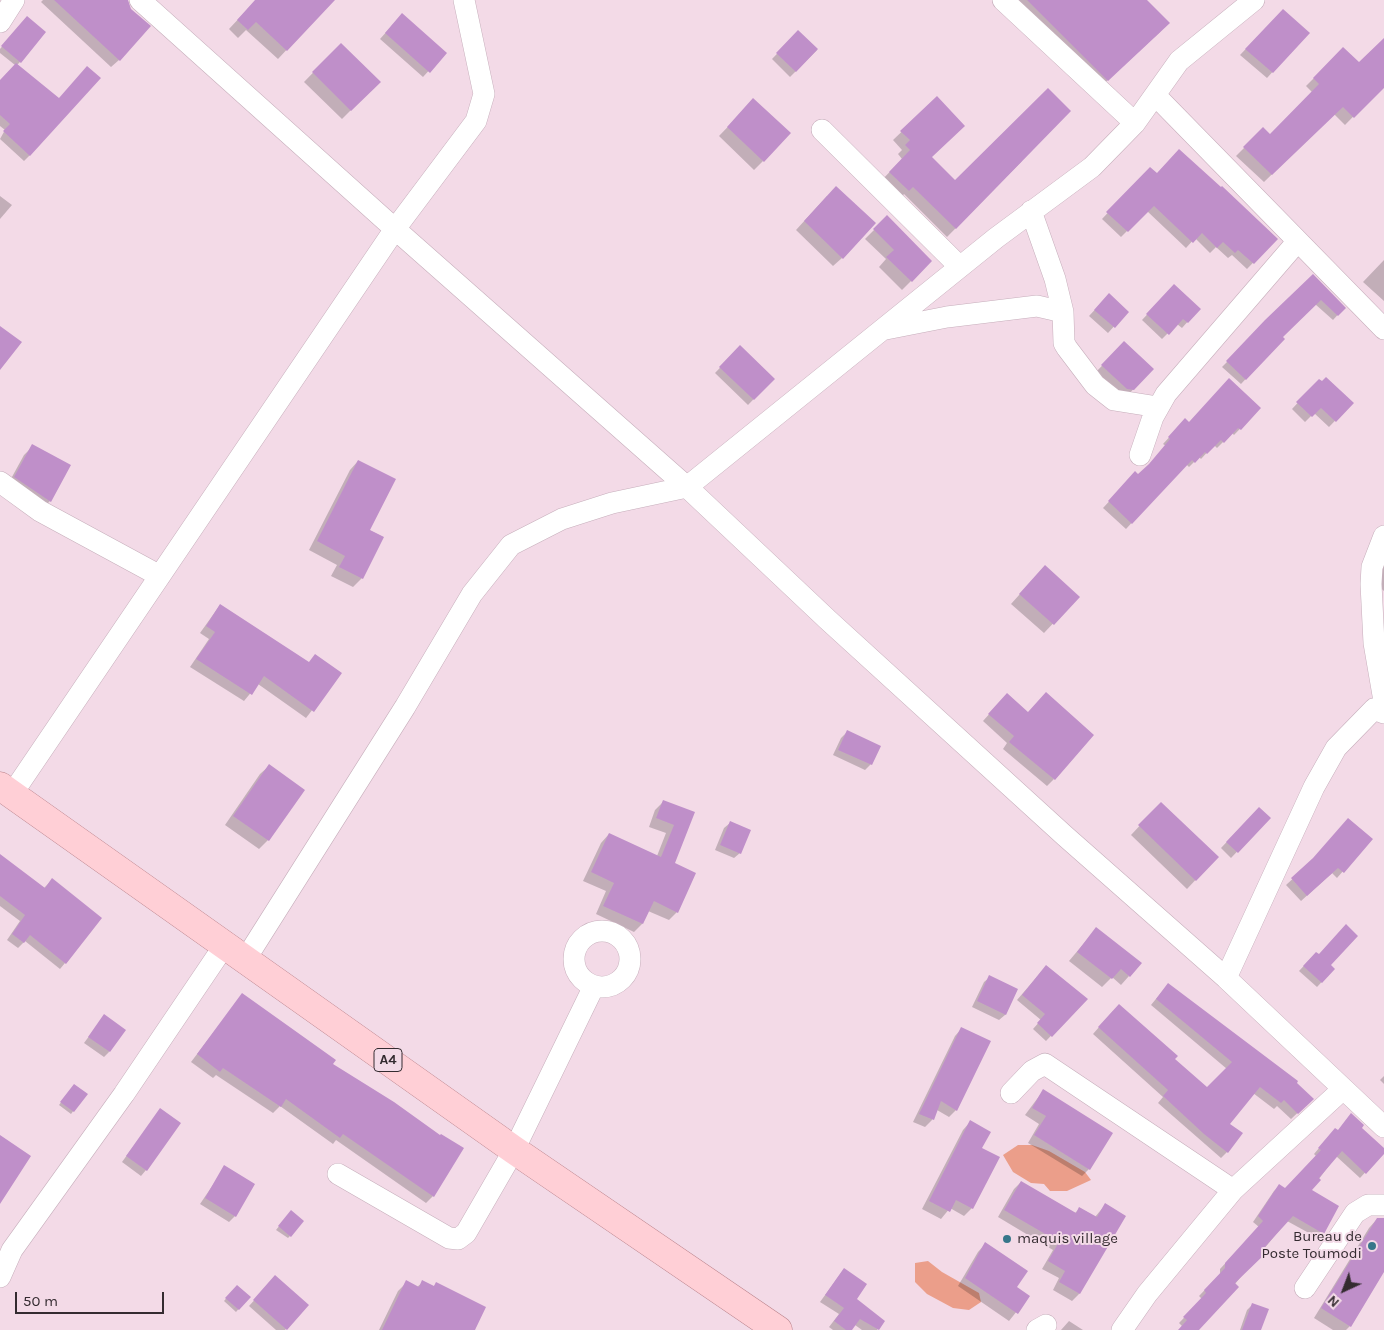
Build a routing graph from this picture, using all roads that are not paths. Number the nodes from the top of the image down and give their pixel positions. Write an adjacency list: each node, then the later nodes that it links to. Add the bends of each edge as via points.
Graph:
1 (14, 0): 6 (street)
2 (140, 0): 11 (street)
3 (464, 0): 11 (street, via 484,94 482,104 476,121)
4 (1003, 0): 8 (street)
5 (1254, 0): 7 (street, via 1179,61)
6 (0, 22)
7 (1155, 95): 8 (street); 12 (street)
8 (1135, 123): 10 (street, via 1092,167)
9 (822, 130): 13 (street)
10 (1032, 211): 13 (street); 14 (street)
11 (395, 229): 20 (street); 22 (street)
12 (1297, 242): 16 (street); 17 (street)
13 (960, 267): 15 (street)
14 (1063, 312): 15 (street, via 1037,306 947,316); 17 (street, via 1064,343 1095,385 1123,404)
15 (885, 329): 20 (street)
16 (1384, 329)
17 (1158, 407): 18 (street)
18 (1140, 455)
19 (0, 482): 22 (street, via 40,510)
20 (687, 486): 26 (street, via 612,503 562,519 511,545 472,594 405,707); 27 (street, via 828,620)
21 (1384, 536): 23 (street, via 1372,566 1372,584 1374,643)
22 (160, 576): 25 (street)
23 (1384, 701)
24 (1384, 713): 27 (street, via 1374,709 1336,748 1314,787)
25 (6, 790): 26 (main road, A4)
26 (235, 953): 32 (main road, A4); 36 (street)
27 (1226, 978): 29 (street)
28 (594, 986): 32 (street)
29 (1343, 1089): 31 (street); 34 (street)
30 (1011, 1093): 34 (street, via 1032,1071 1044,1064)
31 (1384, 1126)
32 (514, 1150): 33 (street, via 466,1233 458,1239 449,1238); 39 (main road, A4)
33 (338, 1174)
34 (1233, 1190): 40 (street, via 1180,1252)
35 (1384, 1205): 38 (street, via 1368,1205 1355,1213)
36 (6, 1246): 37 (street)
37 (0, 1277)
38 (1304, 1288)
39 (778, 1330)
40 (1122, 1330)

